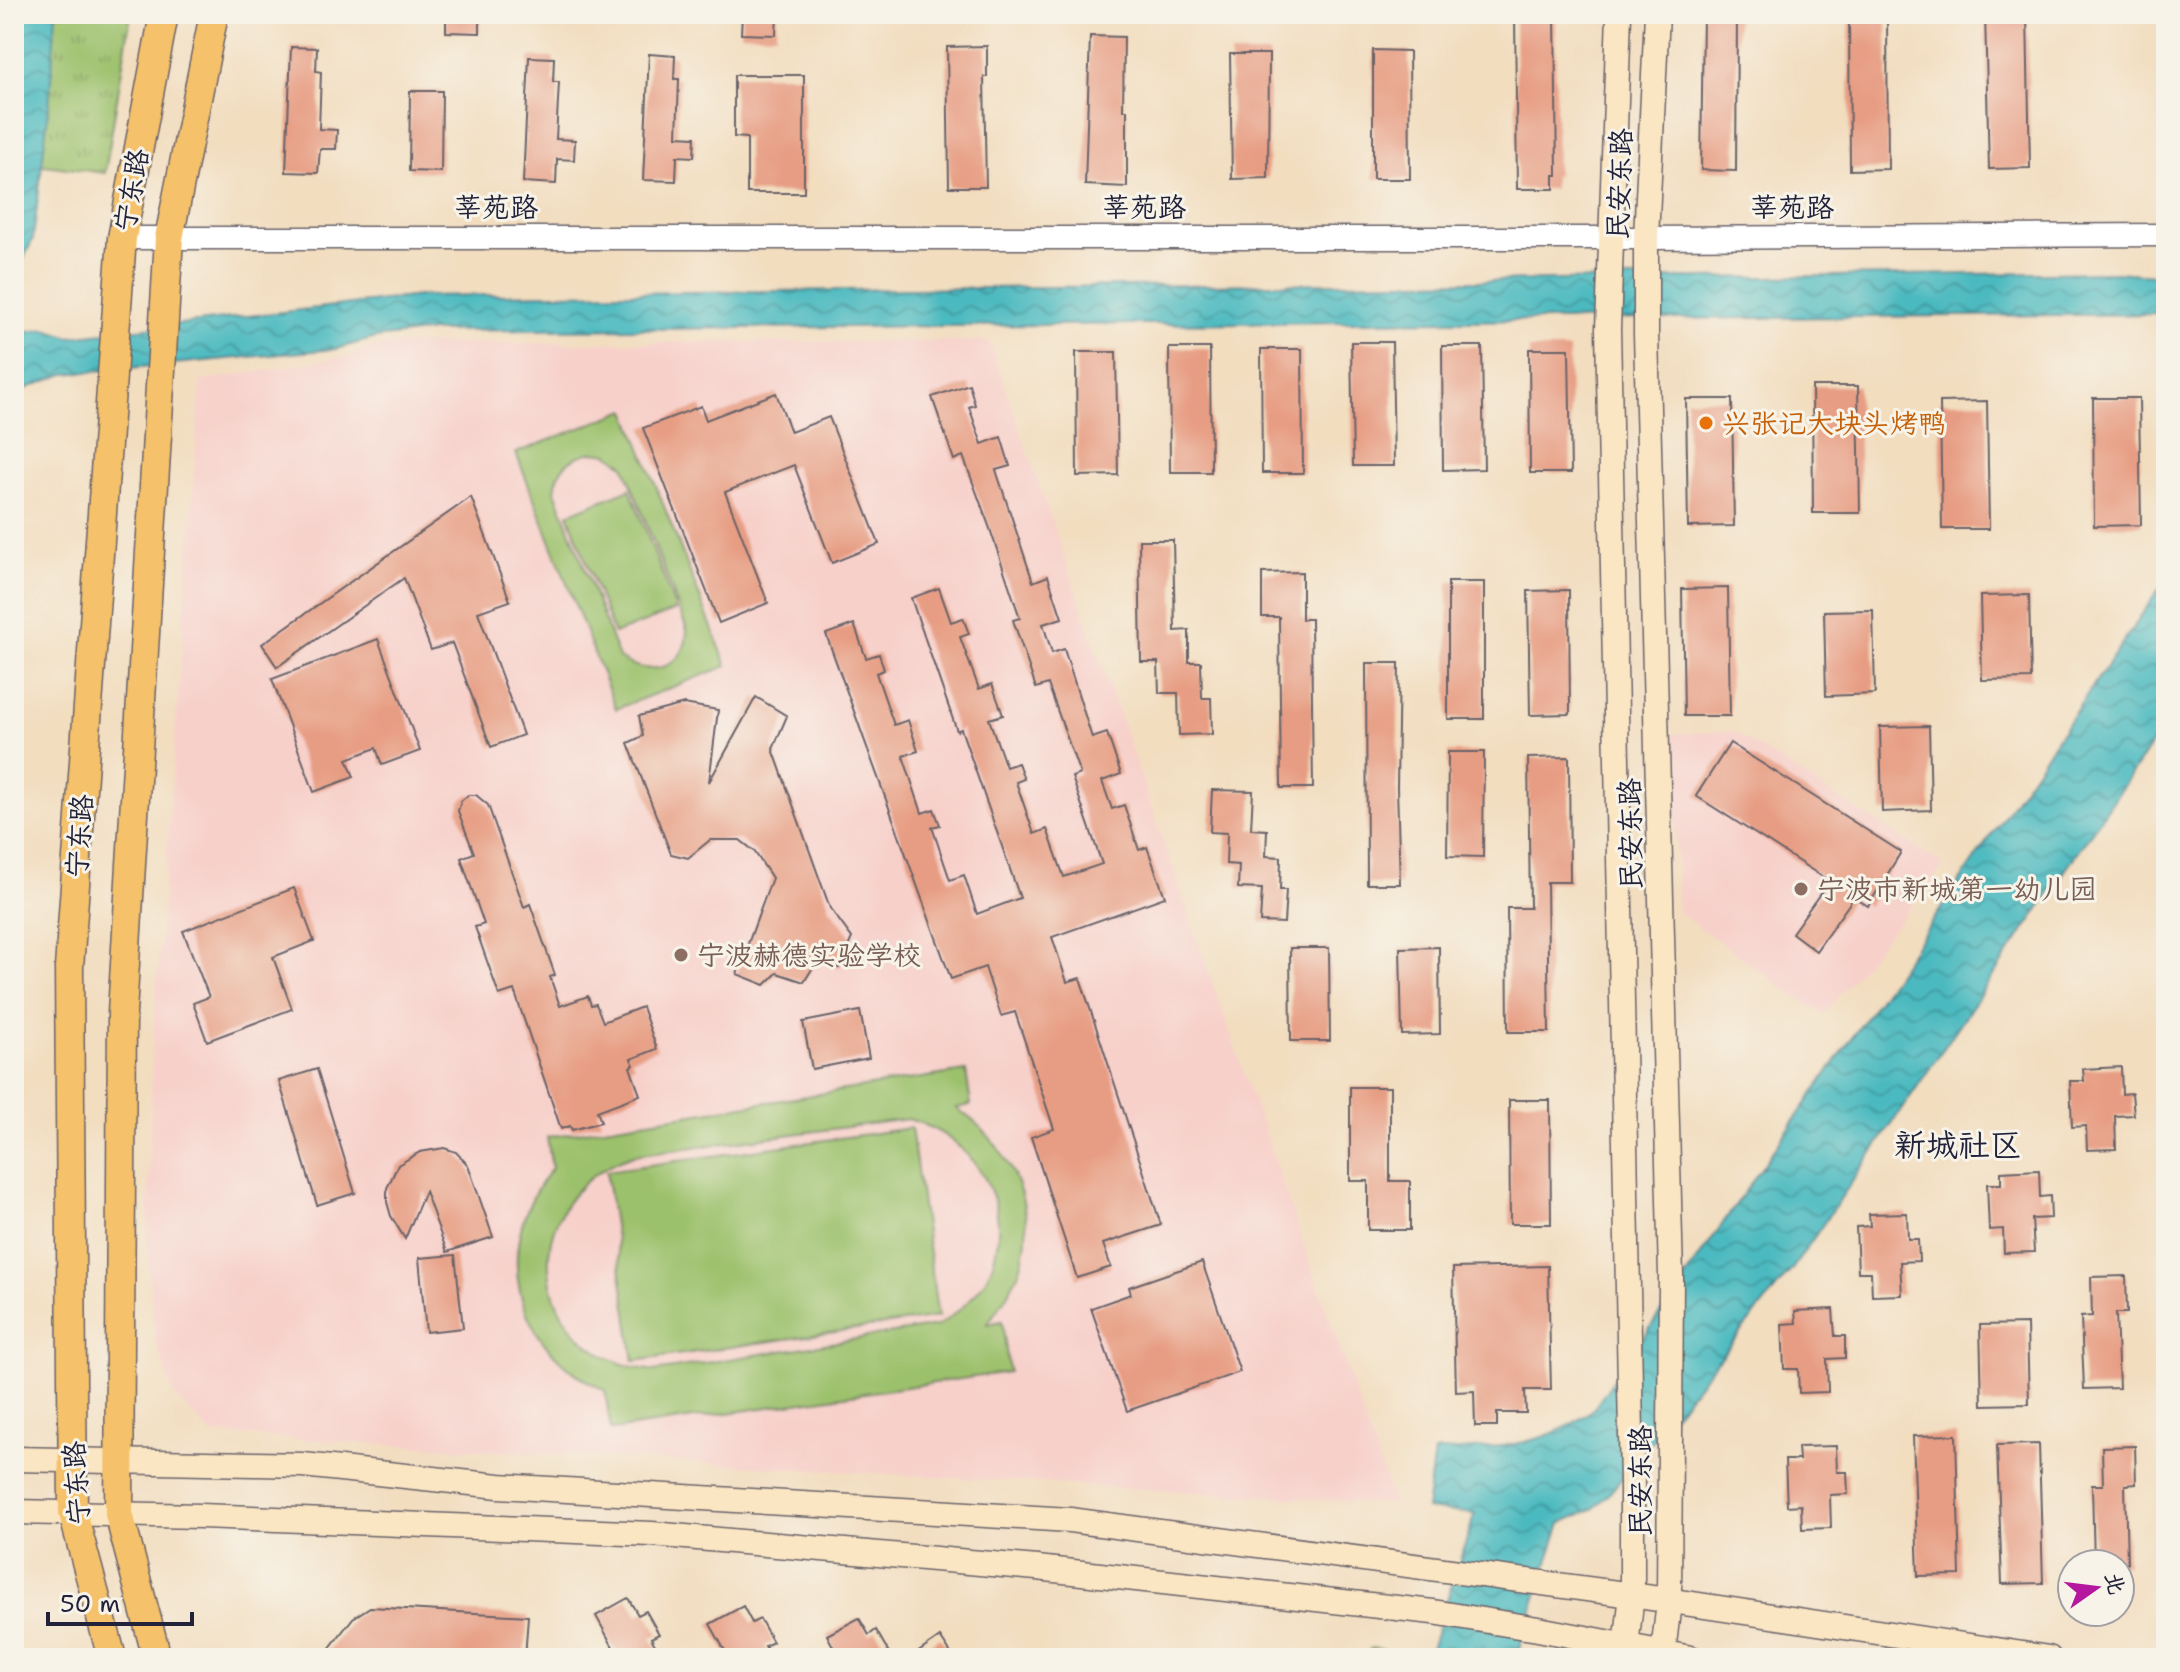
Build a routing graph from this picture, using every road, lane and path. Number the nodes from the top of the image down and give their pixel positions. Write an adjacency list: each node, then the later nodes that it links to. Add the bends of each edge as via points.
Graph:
1 (164, 14): 6 (main road, 宁东路)
2 (214, 14): 7 (main road, 宁东路)
3 (1619, 14): 8 (main road, 民安东路)
4 (1657, 14): 9 (main road, 民安东路)
5 (2166, 235): 9 (street, 莘苑路)
6 (122, 238): 7 (street, 莘苑路); 11 (main road, 宁东路, via 69,968)
7 (169, 238): 8 (street, 莘苑路); 12 (main road, 宁东路, via 122,1013)
8 (1610, 238): 9 (street, 莘苑路); 16 (main road, 民安东路)
9 (1646, 238): 17 (main road, 民安东路, via 1671,1276)
10 (14, 1459): 11 (main road)
11 (73, 1461): 12 (main road); 14 (main road, 宁东路)
12 (119, 1461): 15 (main road, 宁东路); 16 (main road, via 303,1465 499,1486 1070,1520)
13 (14, 1512): 14 (main road)
14 (73, 1513): 15 (main road); 20 (main road, 宁东路)
15 (119, 1514): 18 (main road, via 652,1534 1037,1568 1433,1612); 21 (main road, 宁东路)
16 (1632, 1595): 17 (main road); 18 (main road, 民安东路)
17 (1669, 1602): 19 (main road, 民安东路); 23 (main road)
18 (1626, 1646): 19 (main road)
19 (1663, 1653): 22 (main road)
20 (112, 1658)
21 (157, 1658)
22 (1691, 1658)
23 (2049, 1658)

